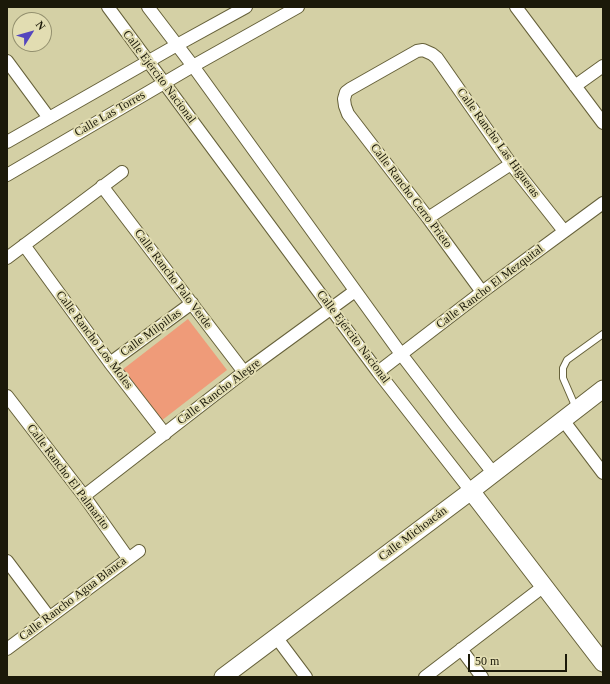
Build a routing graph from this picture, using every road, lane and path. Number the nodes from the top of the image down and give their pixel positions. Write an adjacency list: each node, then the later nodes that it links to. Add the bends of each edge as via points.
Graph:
1 (108, 7): 9 (street, Calle Ejército Nacional)
2 (148, 7): 6 (street)
3 (246, 7): 6 (street)
4 (298, 7): 10 (street, Calle Las Torres)
5 (516, 7): 13 (street)
6 (177, 44): 9 (street); 10 (street)
7 (432, 54): 17 (street, Calle Rancho Las Higueras); 22 (street, Calle Rancho Cerro Prieto, via 423,50 410,54 350,89 344,99 348,114)
8 (7, 61): 14 (street)
9 (148, 62): 12 (street, Calle Ejército Nacional); 14 (street)
10 (193, 66): 12 (street, Calle Las Torres); 26 (street)
11 (603, 66): 13 (street)
12 (164, 83): 19 (street, Calle Las Torres); 29 (street, Calle Ejército Nacional)
13 (575, 86): 15 (street)
14 (49, 118): 16 (street)
15 (603, 123)
16 (7, 142)
17 (512, 164): 22 (street); 23 (street, Calle Rancho Las Higueras)
18 (122, 172): 20 (street)
19 (7, 175)
20 (102, 186): 24 (street); 28 (street, Calle Rancho Palo Verde)
21 (603, 203): 23 (street, Calle Rancho El Mezquital)
22 (428, 218): 27 (street, Calle Rancho Cerro Prieto)
23 (564, 231): 27 (street, Calle Rancho El Mezquital)
24 (24, 245): 25 (street); 32 (street, Calle Rancho Los Moles)
25 (7, 258)
26 (355, 291): 29 (street, Calle Rancho Alegre); 31 (street)
27 (482, 292): 31 (street, Calle Rancho El Mezquital)
28 (192, 303): 32 (street, Calle Milpillas); 33 (street, Calle Rancho Palo Verde)
29 (331, 308): 33 (street, Calle Rancho Alegre); 34 (street, Calle Ejército Nacional)
30 (603, 334): 37 (lane, via 567,360 563,368)
31 (401, 354): 34 (street, Calle Rancho El Mezquital); 40 (street)
32 (110, 363): 38 (street, Calle Rancho Los Moles)
33 (244, 372): 38 (street, Calle Rancho Alegre)
34 (378, 372): 41 (street, Calle Ejército Nacional)
35 (603, 390): 37 (street, Calle Michoacán)
36 (7, 396): 42 (street, Calle Rancho El Palmarito)
37 (570, 415): 39 (street); 40 (street, Calle Michoacán)
38 (165, 434): 42 (street, Calle Rancho Alegre)
39 (603, 473)
40 (494, 474): 41 (street, Calle Michoacán)
41 (471, 491): 46 (street, Calle Ejército Nacional); 48 (street, Calle Michoacán)
42 (84, 496): 44 (street, Calle Rancho El Palmarito)
43 (139, 551): 44 (street, Calle Rancho Agua Blanca)
44 (128, 558): 47 (street, Calle Rancho Agua Blanca)
45 (7, 561): 47 (street)
46 (544, 586): 50 (street); 51 (street, Calle Ejército Nacional)
47 (49, 617): 49 (street, Calle Rancho Agua Blanca)
48 (276, 636): 52 (street, Calle Michoacán); 53 (street)
49 (7, 649)
50 (461, 649): 54 (street); 55 (street)
51 (603, 663)
52 (223, 677)
53 (306, 677)
54 (425, 677)
55 (482, 677)

